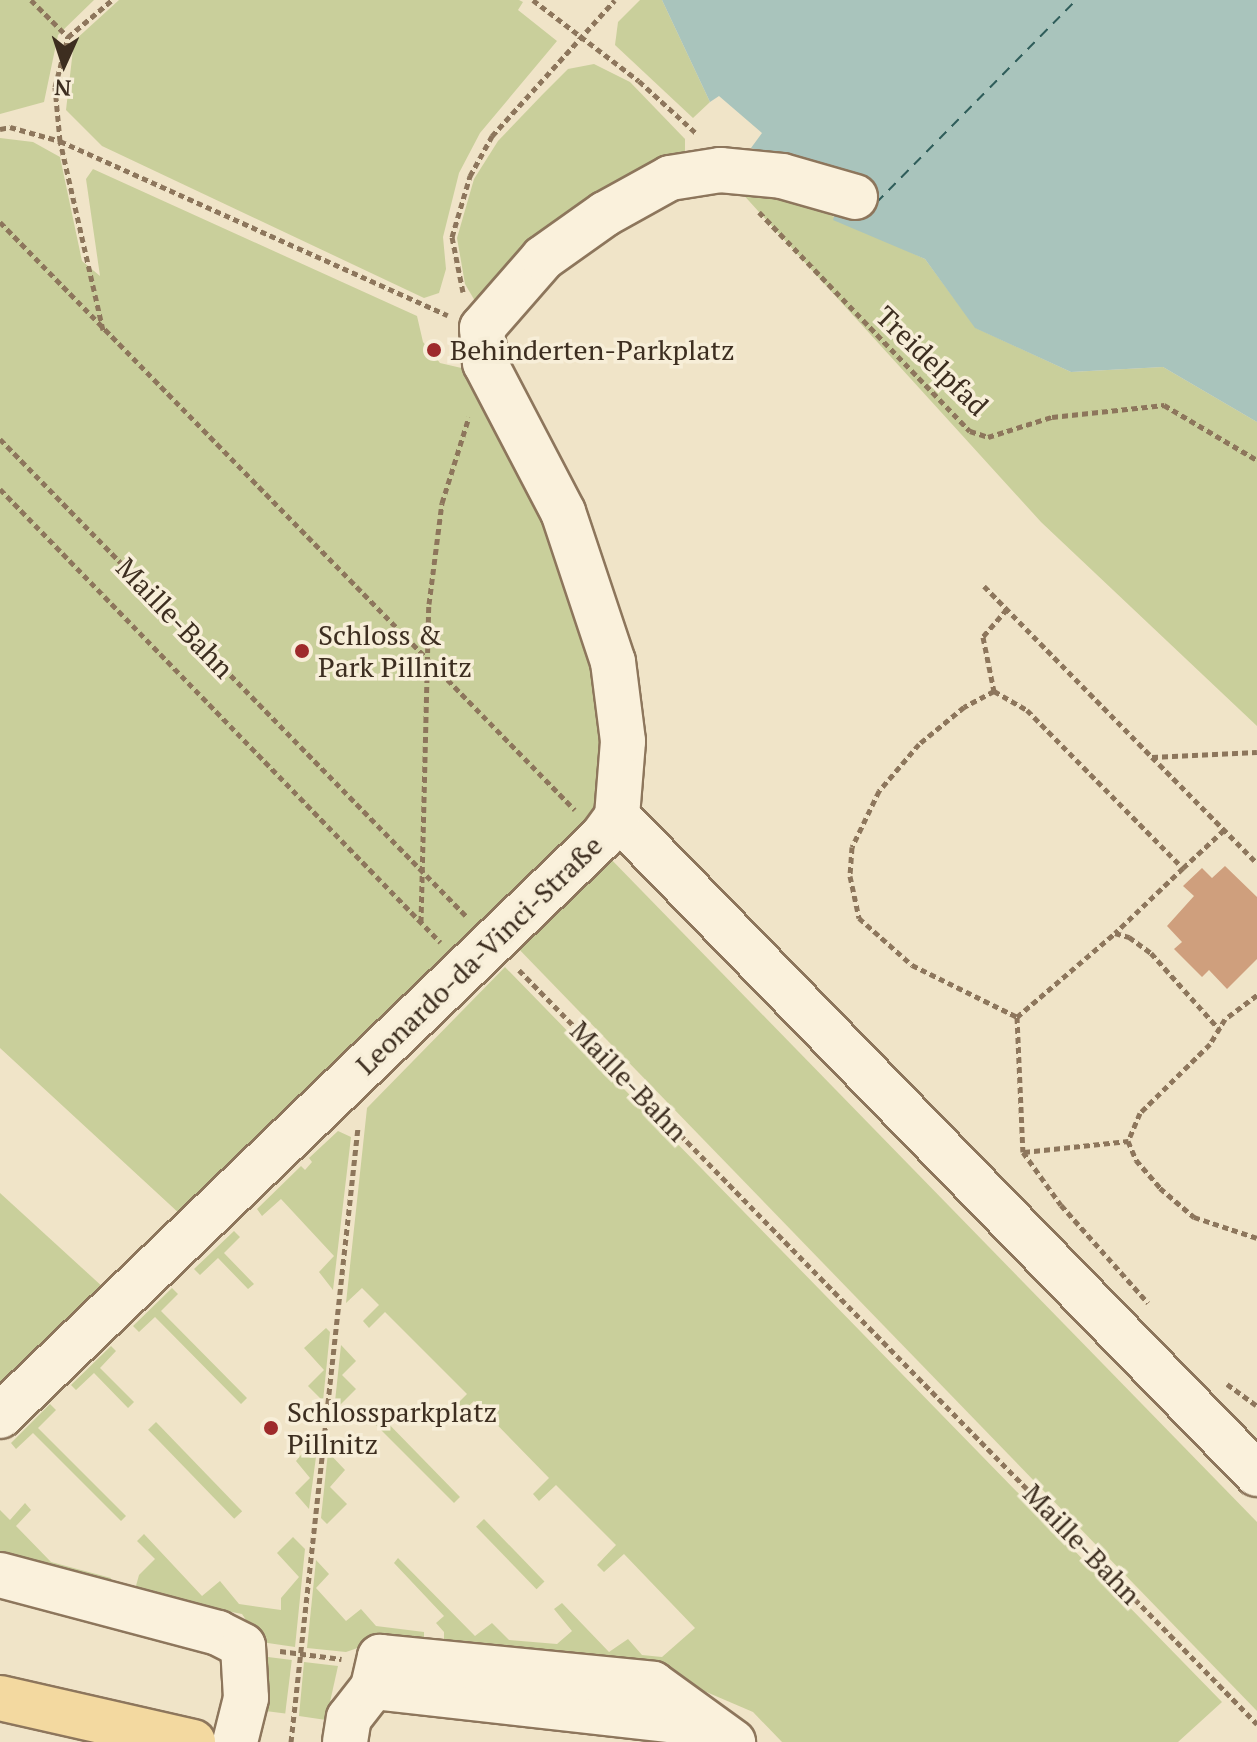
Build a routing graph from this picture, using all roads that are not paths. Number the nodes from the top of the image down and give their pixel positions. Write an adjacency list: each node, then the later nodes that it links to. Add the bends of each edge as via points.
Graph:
1 (855, 197): 2 (street, Leonardo-da-Vinci-Straße, via 782,176 720,170 670,178 605,214 543,258 484,346 563,512 613,662 623,741)
2 (609, 826): 3 (street, Leonardo-da-Vinci-Straße); 4 (street)
3 (0, 1416)
4 (1257, 1474)
5 (0, 1575): 9 (street, via 218,1633 243,1646 246,1698)
6 (0, 1698): 8 (main road)
7 (719, 1733): 10 (street, via 374,1676 349,1718)
8 (193, 1742)
9 (235, 1742)
10 (345, 1742)

